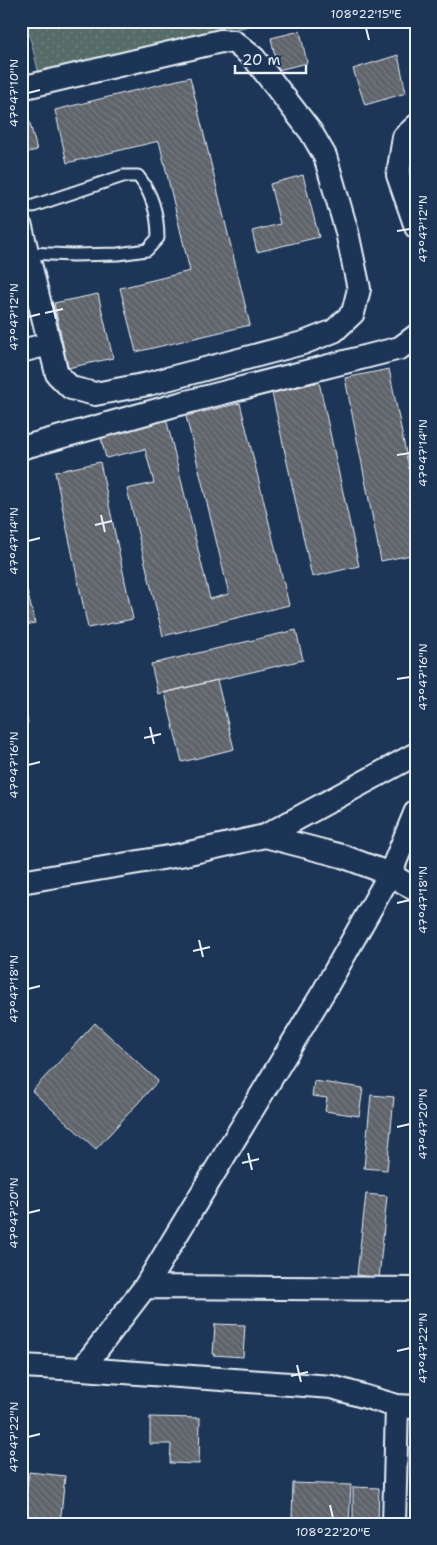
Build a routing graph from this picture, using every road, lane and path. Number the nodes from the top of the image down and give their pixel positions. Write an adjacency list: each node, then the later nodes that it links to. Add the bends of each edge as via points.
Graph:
1 (21, 88): 8 (street, via 221,41 234,42 254,58 283,94 324,156 347,232 359,289 353,313 334,331 238,362 95,394 71,388 57,374)
2 (416, 126): 5 (street, via 404,137 398,175)
3 (21, 210): 6 (lane, via 123,176 138,176 146,186 158,220 158,238 146,250 118,254)
4 (21, 227): 6 (street)
5 (416, 227)
6 (28, 253): 8 (street)
7 (416, 336): 10 (street, via 400,348)
8 (50, 344): 9 (street)
9 (21, 351)
10 (21, 448)
11 (416, 754): 13 (street)
12 (416, 811): 14 (street)
13 (265, 836): 14 (street, via 342,856); 15 (street, via 180,855)
14 (390, 874): 16 (street); 17 (street, via 324,991)
15 (21, 882)
16 (416, 890)
17 (145, 1287): 18 (street); 20 (street)
18 (416, 1289)
19 (21, 1366): 20 (street)
20 (82, 1369): 21 (street, via 332,1387)
21 (406, 1406): 22 (street)
22 (394, 1524)

